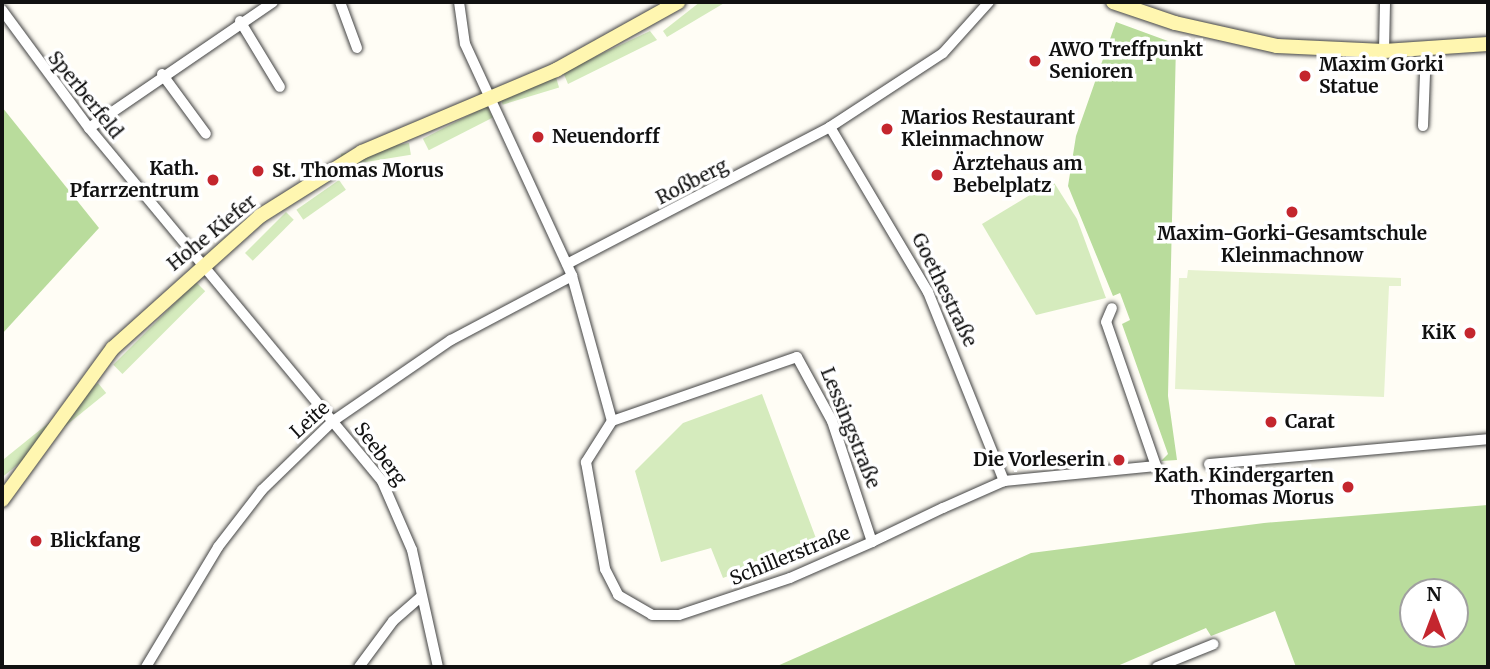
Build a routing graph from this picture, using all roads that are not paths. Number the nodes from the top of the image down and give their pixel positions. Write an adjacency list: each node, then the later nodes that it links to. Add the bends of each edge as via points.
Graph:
1 (273, 2): 9 (street)
2 (340, 2): 11 (street)
3 (459, 2): 16 (street, via 466,44)
4 (678, 2): 16 (street, Hohe Kiefer, via 556,70)
5 (989, 2): 18 (street, Roßberg, via 943,53)
6 (1113, 2): 13 (street, via 1175,23 1277,46)
7 (1385, 2): 13 (street)
8 (2, 10): 19 (street, Sperberfeld)
9 (240, 21): 14 (street); 15 (street)
10 (1488, 44): 12 (street)
11 (357, 48)
12 (1426, 49): 13 (street); 17 (street)
13 (1384, 51)
14 (162, 74): 19 (street); 20 (street)
15 (280, 88)
16 (489, 94): 21 (street, Hohe Kiefer, via 362,152 268,211); 22 (street)
17 (1423, 126)
18 (830, 127): 22 (street, Roßberg); 29 (street, Goethestraße, via 928,292)
19 (89, 128): 21 (street, Sperberfeld)
20 (206, 134)
21 (200, 264): 25 (street, Seeberg); 30 (street, Hohe Kiefer, via 113,348)
22 (567, 264): 23 (street)
23 (572, 276): 25 (street, Leite, via 451,340); 26 (street)
24 (1112, 308): 29 (street, Schillerstraße, via 1107,322 1156,466)
25 (333, 421): 32 (street, Seeberg, via 396,506); 34 (street, Leite, via 262,490 218,547)
26 (612, 421): 31 (street, Lessingstraße, via 802,359 832,421); 31 (street, Schillerstraße, via 593,445 586,476 609,582 632,607 679,615 790,578)
27 (1488, 439): 28 (street)
28 (1209, 464)
29 (1004, 481): 31 (street, Schillerstraße)
30 (2, 500)
31 (872, 542)
32 (422, 596): 35 (street, via 393,621); 36 (street, Seeberg)
33 (1214, 644): 37 (street)
34 (146, 667)
35 (359, 667)
36 (438, 667)
37 (1157, 667)

